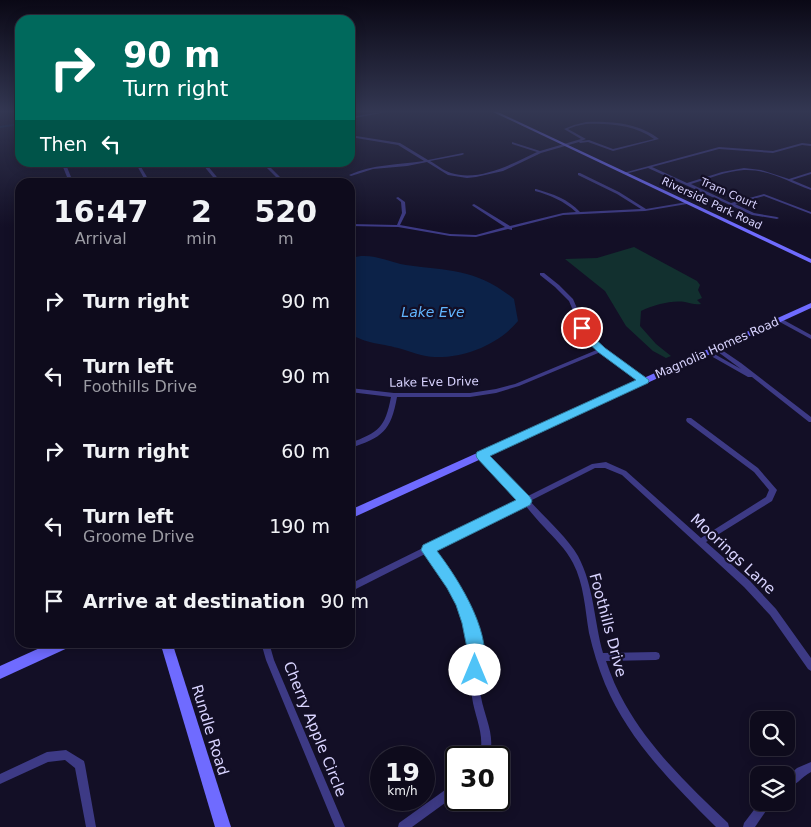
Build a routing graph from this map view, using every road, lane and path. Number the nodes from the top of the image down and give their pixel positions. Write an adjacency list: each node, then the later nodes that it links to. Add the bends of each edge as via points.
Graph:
1 (411, 151): 10 (street)
2 (536, 151): 8 (street)
3 (545, 151): 8 (street)
4 (577, 151): 17 (street, Riverside Park Road)
5 (709, 151): 14 (street)
6 (754, 151): 7 (street)
7 (778, 151)
8 (540, 152): 10 (street, via 502,170 476,176 449,174)
9 (462, 154): 10 (street)
10 (427, 160): 18 (street, via 373,168)
11 (139, 167): 19 (street)
12 (207, 167): 20 (street)
13 (267, 167): 21 (street)
14 (649, 167): 17 (street); 23 (street, Tram Court)
15 (811, 173): 22 (street)
16 (579, 174): 30 (street)
17 (625, 174): 27 (street, Riverside Park Road)
18 (351, 176)
19 (146, 178)
20 (216, 178)
21 (278, 178)
22 (788, 180): 23 (street, via 761,170 743,169); 24 (street)
23 (688, 184): 28 (street, Tram Court)
24 (811, 189)
25 (536, 190): 31 (street, via 567,201)
26 (398, 198): 35 (street, via 403,202 404,213)
27 (687, 203): 30 (street); 37 (street, Riverside Park Road)
28 (731, 204): 32 (street, via 764,195); 33 (street, Tram Court, via 753,214)
29 (474, 205): 36 (street)
30 (644, 210): 31 (street)
31 (578, 212): 36 (street)
32 (811, 214)
33 (777, 218)
34 (355, 225): 35 (street)
35 (398, 226): 36 (street, via 463,236)
36 (511, 229)
37 (811, 261)
38 (542, 274): 42 (street, via 570,300 585,333)
39 (811, 305): 40 (street, Magnolia Homes Road)
40 (780, 320): 41 (street); 43 (street, Magnolia Homes Road)
41 (811, 337)
42 (601, 350): 46 (street); 49 (street, Lake Eve Drive, via 496,391 470,395)
43 (712, 350): 44 (street); 45 (street); 46 (street, Magnolia Homes Road)
44 (734, 360): 45 (street); 47 (street)
45 (726, 364): 47 (street)
46 (644, 380): 53 (street, Magnolia Homes Road)
47 (760, 380): 51 (street)
48 (355, 390): 49 (street, Lake Eve Drive)
49 (394, 394): 52 (street, via 388,424 378,433)
50 (688, 420): 56 (street, via 756,470 773,490 769,499)
51 (811, 420)
52 (355, 444)
53 (482, 455): 54 (street, Foothills Drive); 55 (street, Magnolia Homes Road)
54 (525, 501): 56 (street, Moorings Lane, via 594,466 606,465 624,473); 57 (street); 63 (street, Foothills Drive, via 576,561)
55 (355, 512)
56 (700, 542): 64 (street, Moorings Lane, via 773,612)
57 (428, 550): 58 (street); 66 (street, via 452,583 470,623 476,648 476,695 486,732)
58 (355, 586)
59 (55, 648): 65 (street)
60 (168, 648): 73 (street, Rundle Road)
61 (267, 648): 74 (street, Cherry Apple Circle)
62 (656, 656): 63 (street)
63 (600, 657): 76 (street, Foothills Drive, via 611,689 632,727 663,766)
64 (811, 666)
65 (0, 673)
66 (486, 746)
67 (811, 767): 68 (street)
68 (795, 777)
69 (0, 779): 72 (street, via 47,757 66,755 80,765)
70 (445, 797): 75 (street)
71 (760, 811): 77 (street)
72 (91, 827)
73 (223, 827)
74 (340, 827)
75 (403, 827)
76 (724, 827)
77 (748, 827)

